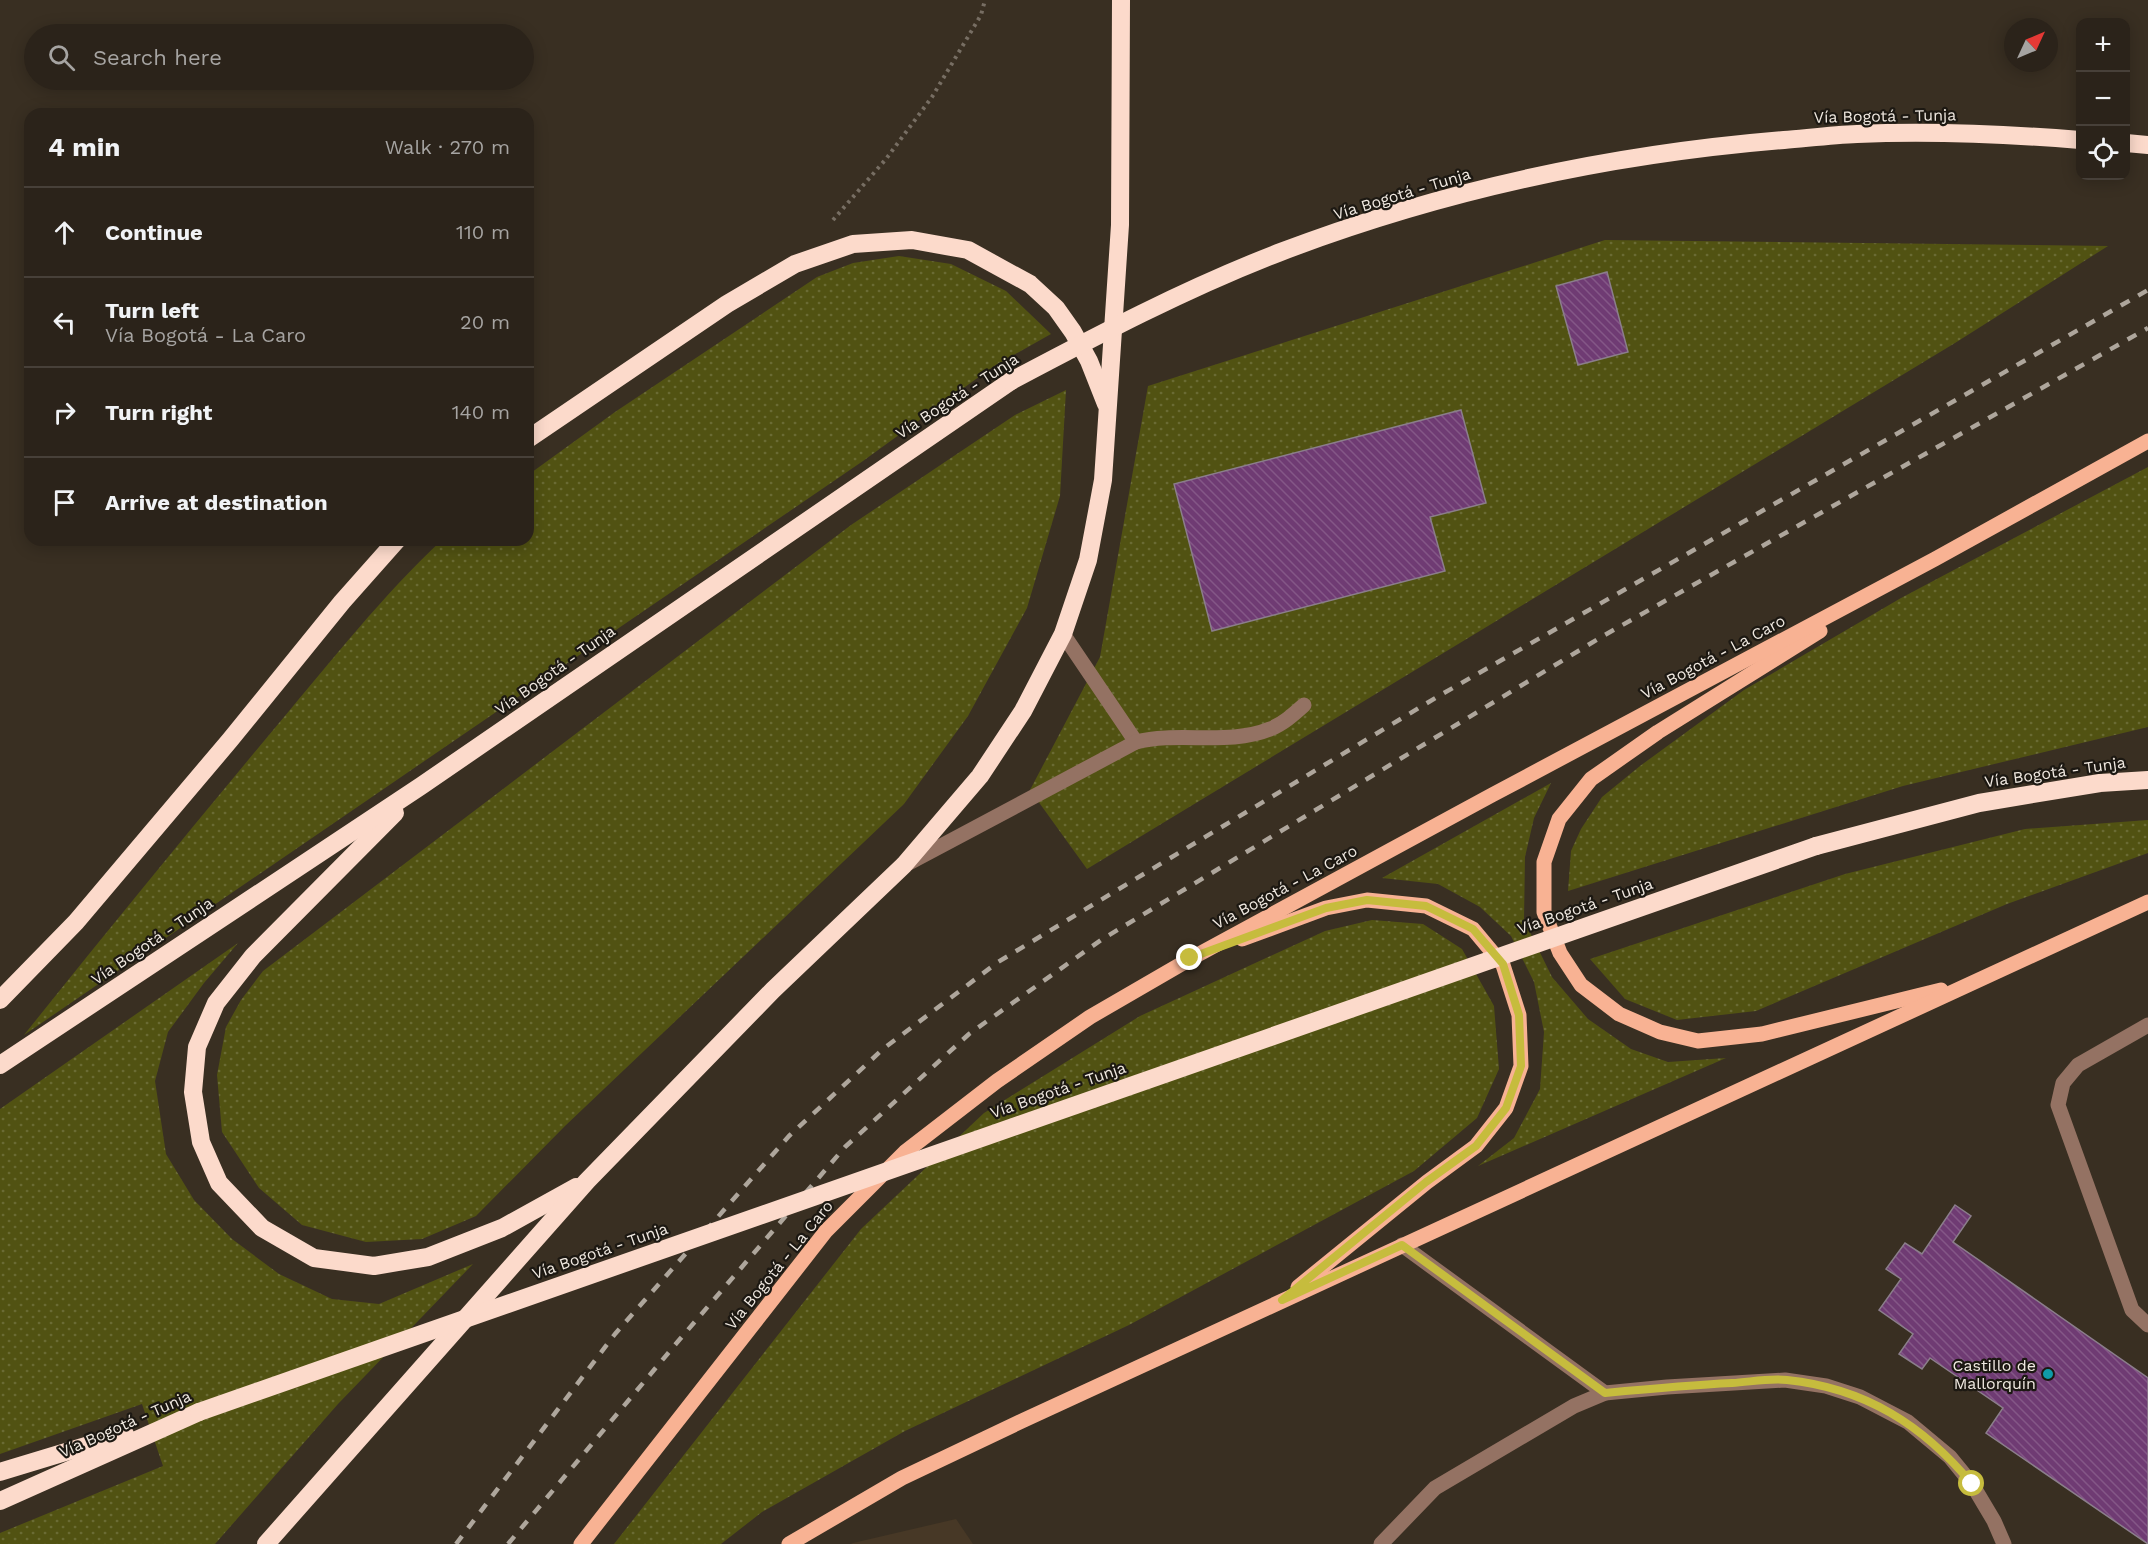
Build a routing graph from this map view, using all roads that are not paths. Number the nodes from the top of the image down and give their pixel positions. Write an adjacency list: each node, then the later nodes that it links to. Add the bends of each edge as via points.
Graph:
1 (1121, 0): 5 (highway, via 1120,225)
2 (2076, 140): 14 (highway, Vía Bogotá - Tunja, bridge, via 2005,134 1857,134 1709,146 1563,170 1418,206 1278,253 1141,312 1011,381)
3 (2130, 143): 4 (highway)
4 (2148, 145)
5 (1108, 409): 6 (highway, via 1089,361 1056,308 1029,284 968,250 912,240 853,244 795,264 727,304); 10 (highway, via 1103,480 1088,560)
6 (534, 435)
7 (2148, 441): 9 (main road, Vía Bogotá - La Caro)
8 (392, 546): 19 (highway, via 76,922)
9 (1935, 559): 17 (main road, Vía Bogotá - La Caro); 18 (main road, via 1658,732 1591,779 1559,819 1544,862 1544,912 1560,953 1581,985 1619,1014 1660,1032 1698,1041 1762,1034)
10 (1063, 634): 12 (lane); 15 (highway, via 1023,711 980,776)
11 (1304, 705): 12 (lane, via 1271,729 1253,734 1156,737)
12 (1136, 742): 15 (lane)
13 (2148, 780): 27 (highway, Vía Bogotá - Tunja, bridge, via 2100,783 1979,803 1816,846)
14 (421, 786): 21 (highway, Vía Bogotá - Tunja); 22 (highway, via 253,956 216,1003 197,1047 193,1092 201,1142 219,1183 262,1228 314,1258 374,1266 428,1257 502,1228)
15 (904, 865): 22 (highway, via 772,990)
16 (2148, 902): 18 (main road)
17 (1190, 958): 24 (main road, via 1326,908 1367,900 1426,906 1473,929 1503,964 1519,1015 1521,1066 1506,1108 1476,1146); 31 (main road, Vía Bogotá - La Caro, via 1081,1023 905,1152 826,1231)
18 (1978, 981): 23 (main road)
19 (0, 1000)
20 (2148, 1025): 25 (lane, via 2078,1065 2063,1083 2058,1105 2132,1310)
21 (0, 1065)
22 (587, 1181): 30 (highway)
23 (1402, 1245): 24 (main road); 26 (lane)
24 (1282, 1300): 32 (main road, via 902,1478)
25 (2148, 1325)
26 (1605, 1393): 33 (lane, via 1574,1406 1435,1488); 34 (lane, via 1785,1380 1826,1386 1860,1397 1908,1422 1950,1457 1972,1484)
27 (199, 1412): 28 (highway); 29 (highway, Vía Bogotá - Tunja)
28 (0, 1472)
29 (0, 1501)
30 (266, 1544)
31 (581, 1544)
32 (789, 1544)
33 (1381, 1544)
34 (2004, 1544)

